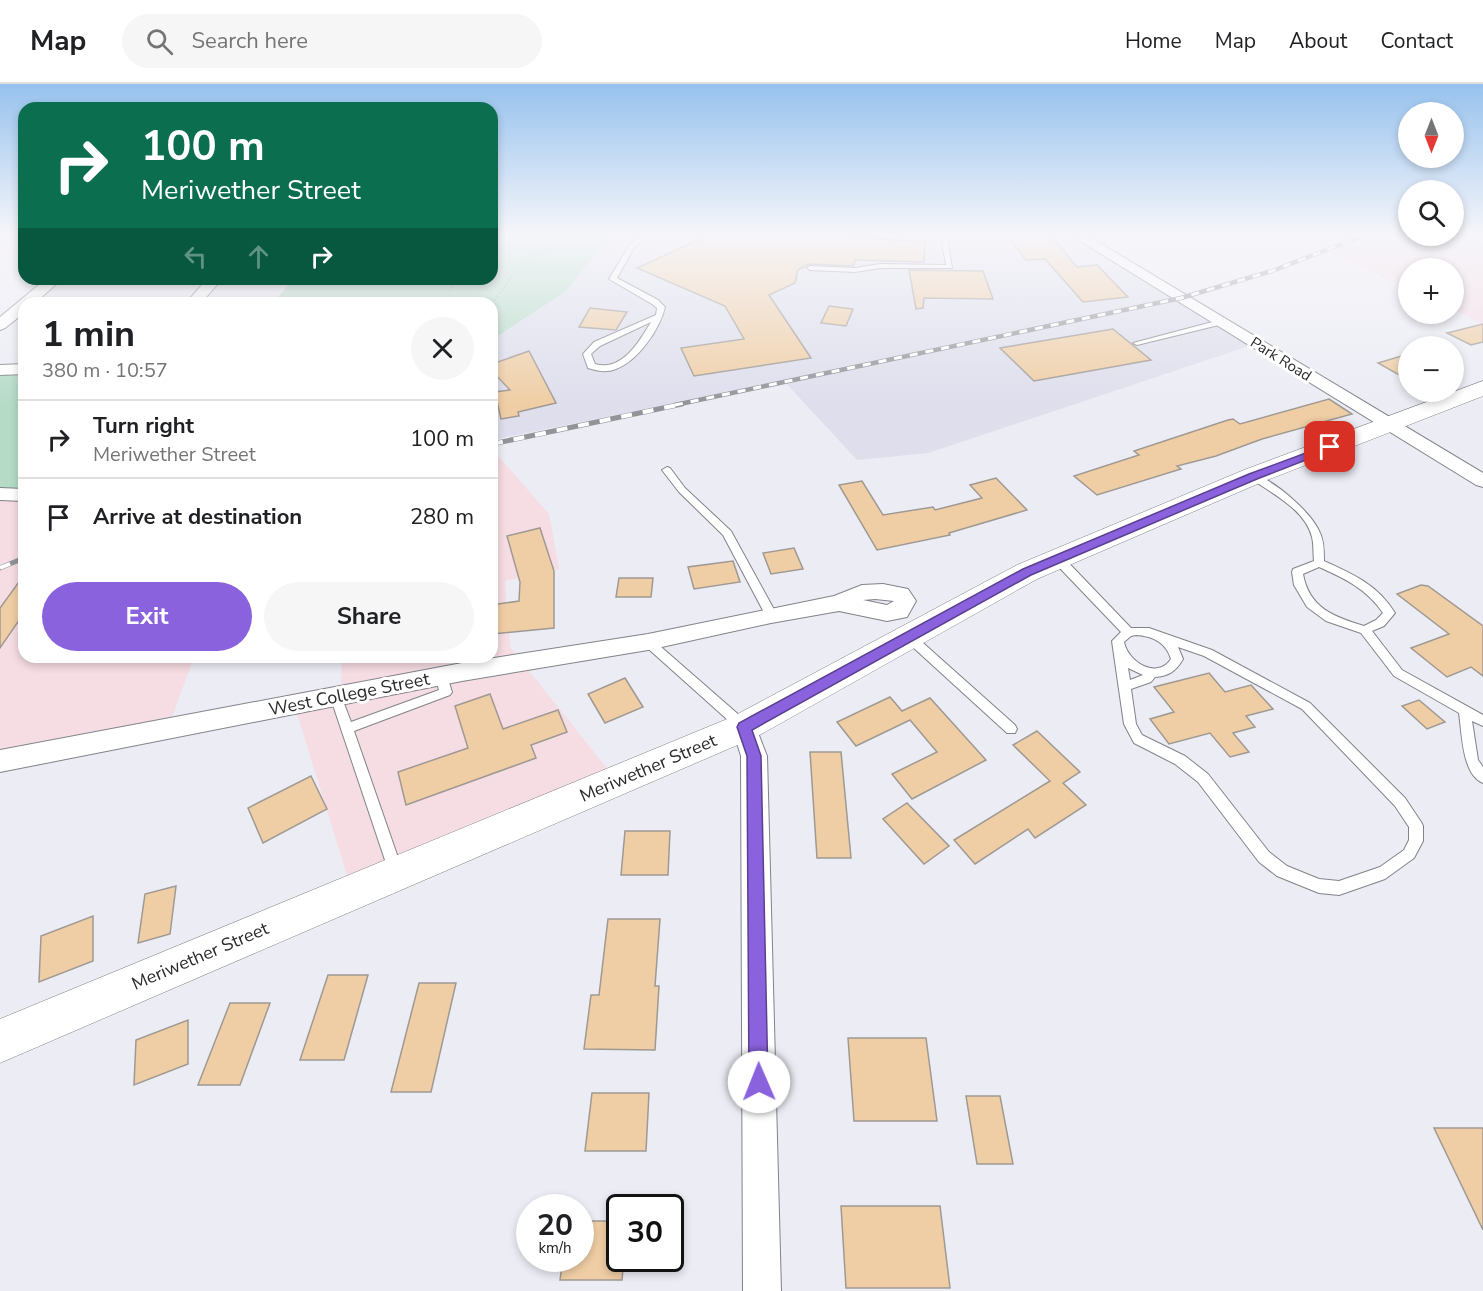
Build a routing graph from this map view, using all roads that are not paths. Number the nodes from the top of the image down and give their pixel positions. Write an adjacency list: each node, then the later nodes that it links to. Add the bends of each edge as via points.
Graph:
1 (635, 292): 4 (lane, via 655,302 661,308)
2 (1171, 292): 5 (street, Park Road)
3 (18, 311): 6 (street)
4 (659, 316): 4 (lane, via 645,339 618,366 591,366 587,354 597,344)
5 (1220, 322): 7 (lane); 11 (street, Park Road)
6 (0, 325)
7 (1137, 344)
8 (18, 369): 9 (street)
9 (0, 370)
10 (1483, 388): 11 (street, Meriwether Street)
11 (1388, 425): 13 (street, Meriwether Street); 14 (street, Park Road)
12 (667, 470): 20 (lane, via 727,533)
13 (1253, 476): 17 (street, Meriwether Street); 18 (lane, via 1308,520 1316,531)
14 (1483, 481)
15 (0, 494): 16 (street)
16 (18, 495)
17 (1058, 559): 22 (lane); 23 (street, Meriwether Street)
18 (1319, 563): 21 (lane, via 1361,582 1379,597 1389,613); 21 (lane, via 1298,572 1298,586 1316,610 1335,621)
19 (839, 603): 20 (street, West College Street)
20 (771, 615): 25 (street, West College Street)
21 (1365, 630): 31 (lane, via 1398,673)
22 (1128, 632): 24 (lane, via 1144,631); 26 (lane, via 1118,641)
23 (909, 637): 33 (street, Meriwether Street); 35 (lane)
24 (1164, 638): 27 (lane, via 1176,651 1175,665); 29 (lane, via 1208,653 1306,706 1400,802 1416,826 1416,841 1409,854 1385,872 1339,888 1311,884 1282,871 1264,857 1203,778 1180,760 1138,740 1130,724)
25 (648, 642): 28 (street, West College Street); 33 (lane)
26 (1120, 654): 27 (lane, via 1134,666); 29 (lane)
27 (1152, 672): 29 (lane, via 1146,679)
28 (441, 676): 30 (street, West College Street); 34 (lane, via 446,692)
29 (1124, 687)
30 (336, 696): 34 (lane); 36 (street, West College Street)
31 (1465, 712): 32 (lane); 37 (lane, via 1472,762)
32 (1483, 721)
33 (744, 727): 38 (street, Meriwether Street); 40 (street, via 754,756)
34 (346, 729): 38 (lane)
35 (1011, 729)
36 (0, 761)
37 (1483, 777)
38 (397, 873): 39 (street, Meriwether Street)
39 (0, 1041)
40 (762, 1291)

